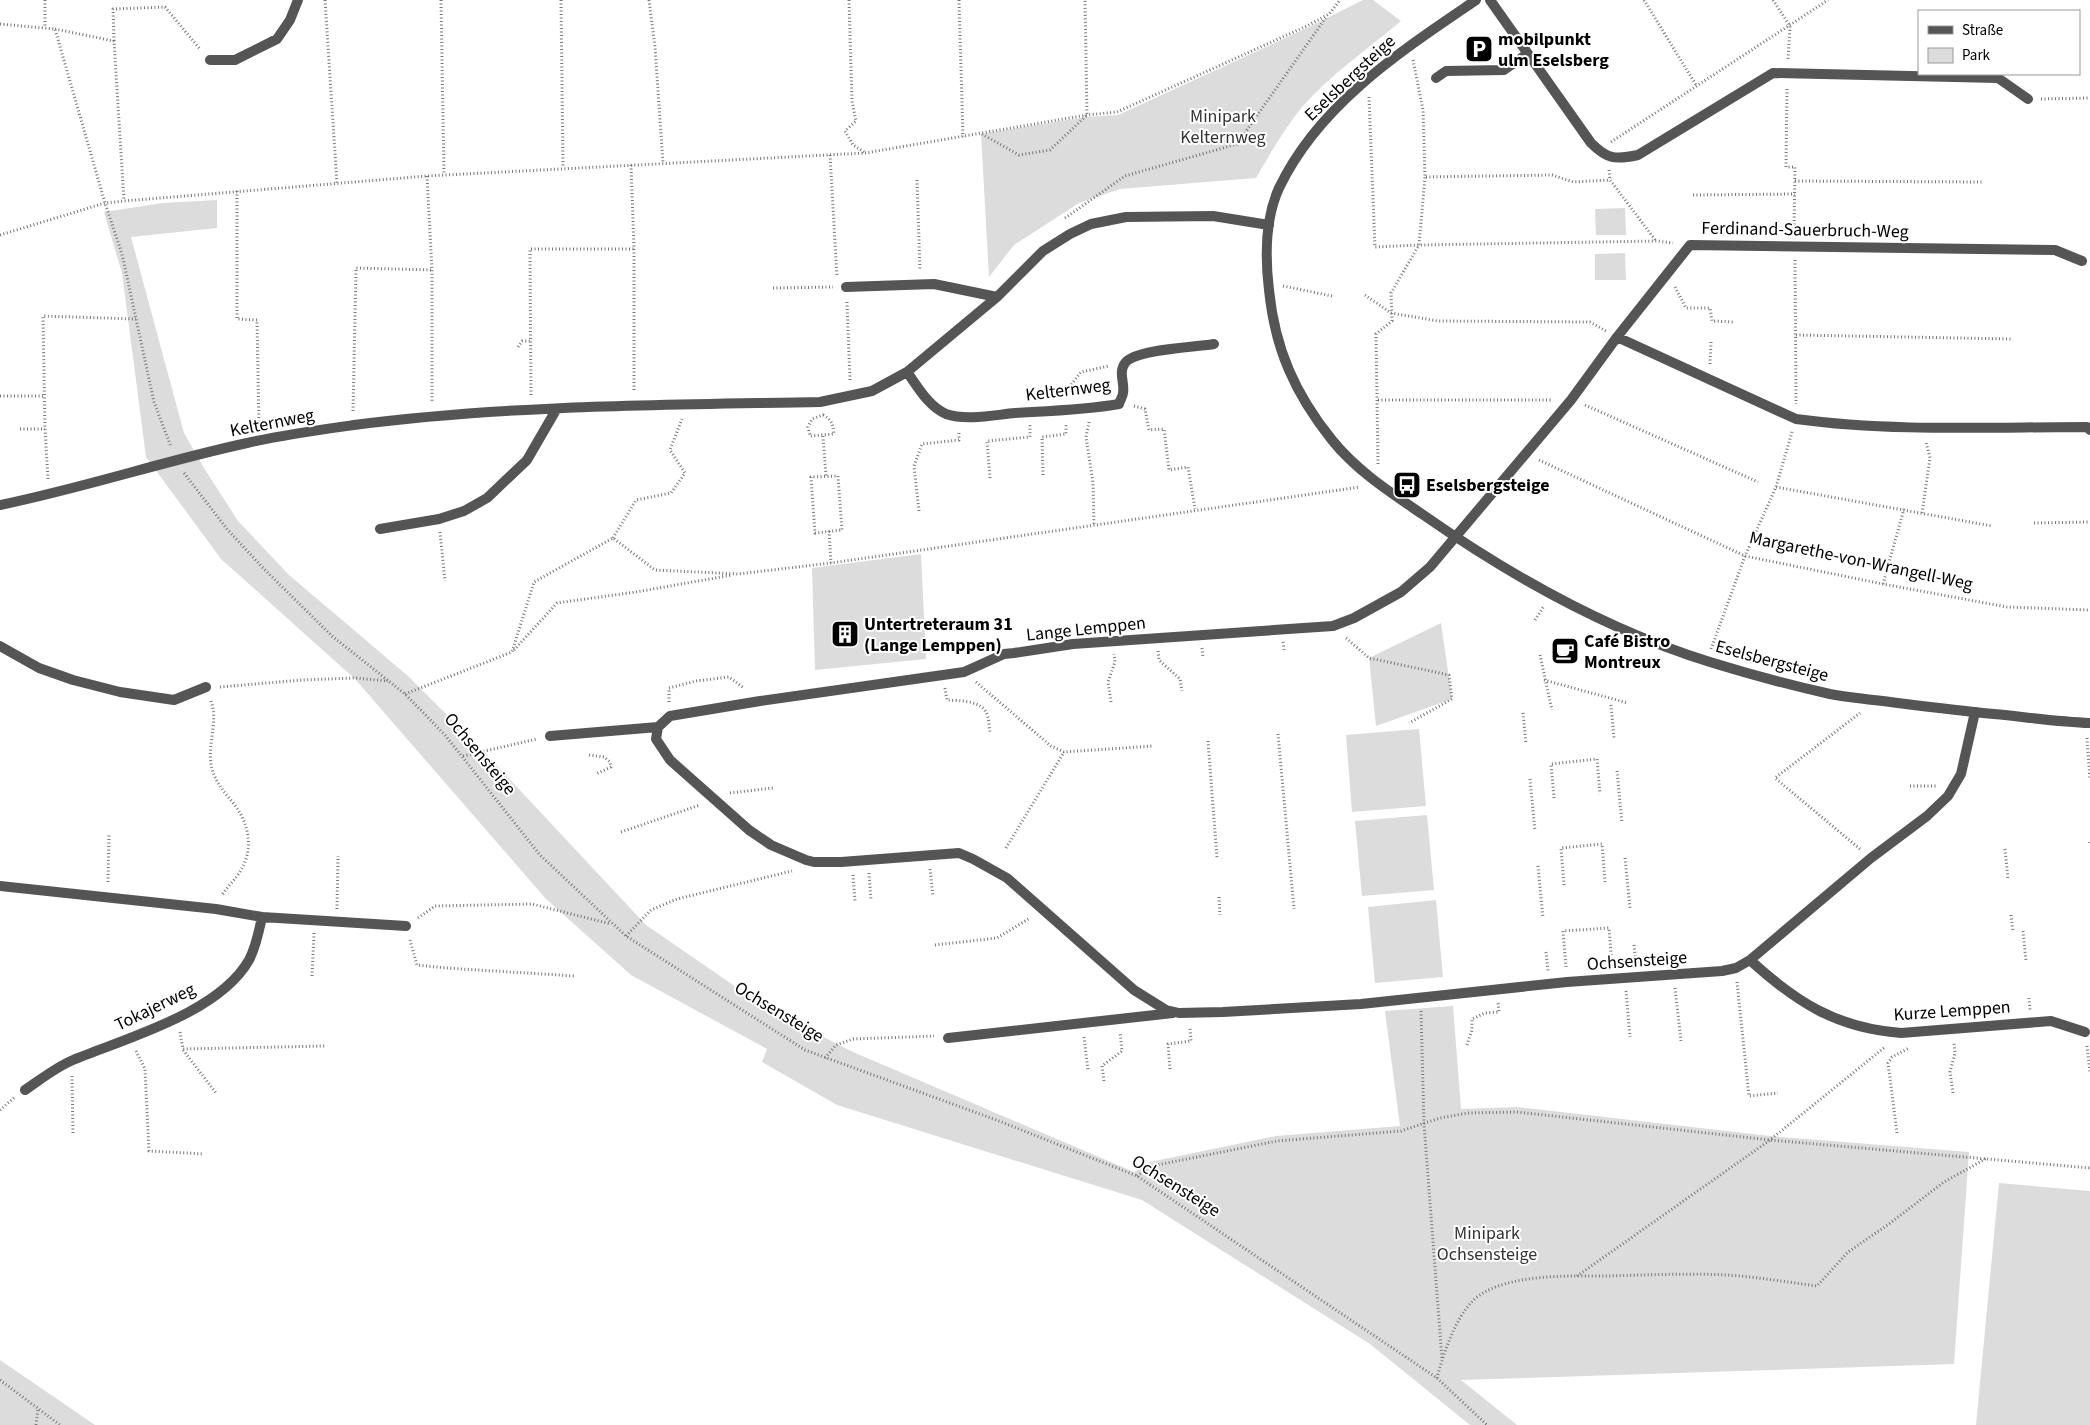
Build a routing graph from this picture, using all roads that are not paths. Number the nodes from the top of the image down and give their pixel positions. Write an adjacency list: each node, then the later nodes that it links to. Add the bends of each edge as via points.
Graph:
1 (298, 0): 5 (street, via 277,39 235,60)
2 (1476, 0): 8 (street, Eselsbergsteige, via 1410,45 1321,123 1278,192)
3 (1490, 0): 4 (street)
4 (1527, 54): 6 (street, via 1504,70 1446,71); 7 (street, via 1591,142 1609,157 1638,155 1773,73 1998,78)
5 (210, 60)
6 (1436, 78)
7 (2028, 99)
8 (1269, 225): 11 (street, Kelternweg, via 1213,216 1126,217 1091,224 1043,251); 19 (street, Eselsbergsteige, via 1268,283 1276,331 1297,390 1333,442 1358,467)
9 (2082, 261): 12 (street, Ferdinand-Sauerbruch-Weg, via 2055,250 1690,245)
10 (842, 287): 11 (street, via 934,284)
11 (997, 297): 14 (street, Kelternweg)
12 (1617, 337): 16 (street, via 1796,419 1919,427 2088,427); 19 (street, Ferdinand-Sauerbruch-Weg, via 1571,400)
13 (1214, 344): 14 (street, Kelternweg, via 1133,357 1125,362 1121,372 1124,392 1119,404 1066,410 970,417 947,414 926,398)
14 (907, 372): 15 (street, Kelternweg, via 872,391 820,402)
15 (556, 410): 17 (street, Kelternweg, via 432,416 265,440); 18 (street, via 527,460 487,498 464,511 439,519)
16 (2090, 430)
17 (0, 505)
18 (380, 529)
19 (1456, 538): 22 (street, Eselsbergsteige, via 1551,594 1645,638 1706,661 1832,694); 24 (street, Lange Lemppen, via 1402,592 1333,626 1073,644 1004,654 964,672 670,716)
20 (0, 646): 21 (street, via 39,668 120,692 174,700)
21 (206, 687)
22 (1975, 712): 23 (street, Eselsbergsteige); 29 (street, Ochsensteige, via 1961,774 1948,796)
23 (2088, 723)
24 (658, 727): 25 (street); 30 (street, Ochsensteige, via 656,739 670,760 750,830 772,845 814,862 959,853 1007,878 1134,990 1166,1010)
25 (550, 736)
26 (0, 886): 27 (street)
27 (262, 917): 28 (street); 33 (street, Tokajerweg, via 256,944 245,966 215,995 178,1018 71,1061)
28 (406, 926)
29 (1750, 960): 30 (street, Ochsensteige, via 1722,971 1567,982 1361,1004); 31 (street, Kurze Lemppen, via 1778,986 1808,1006 1864,1027 1906,1032 2051,1020)
30 (1184, 1012): 32 (street, Ochsensteige)
31 (2086, 1032)
32 (948, 1038)
33 (24, 1090)

